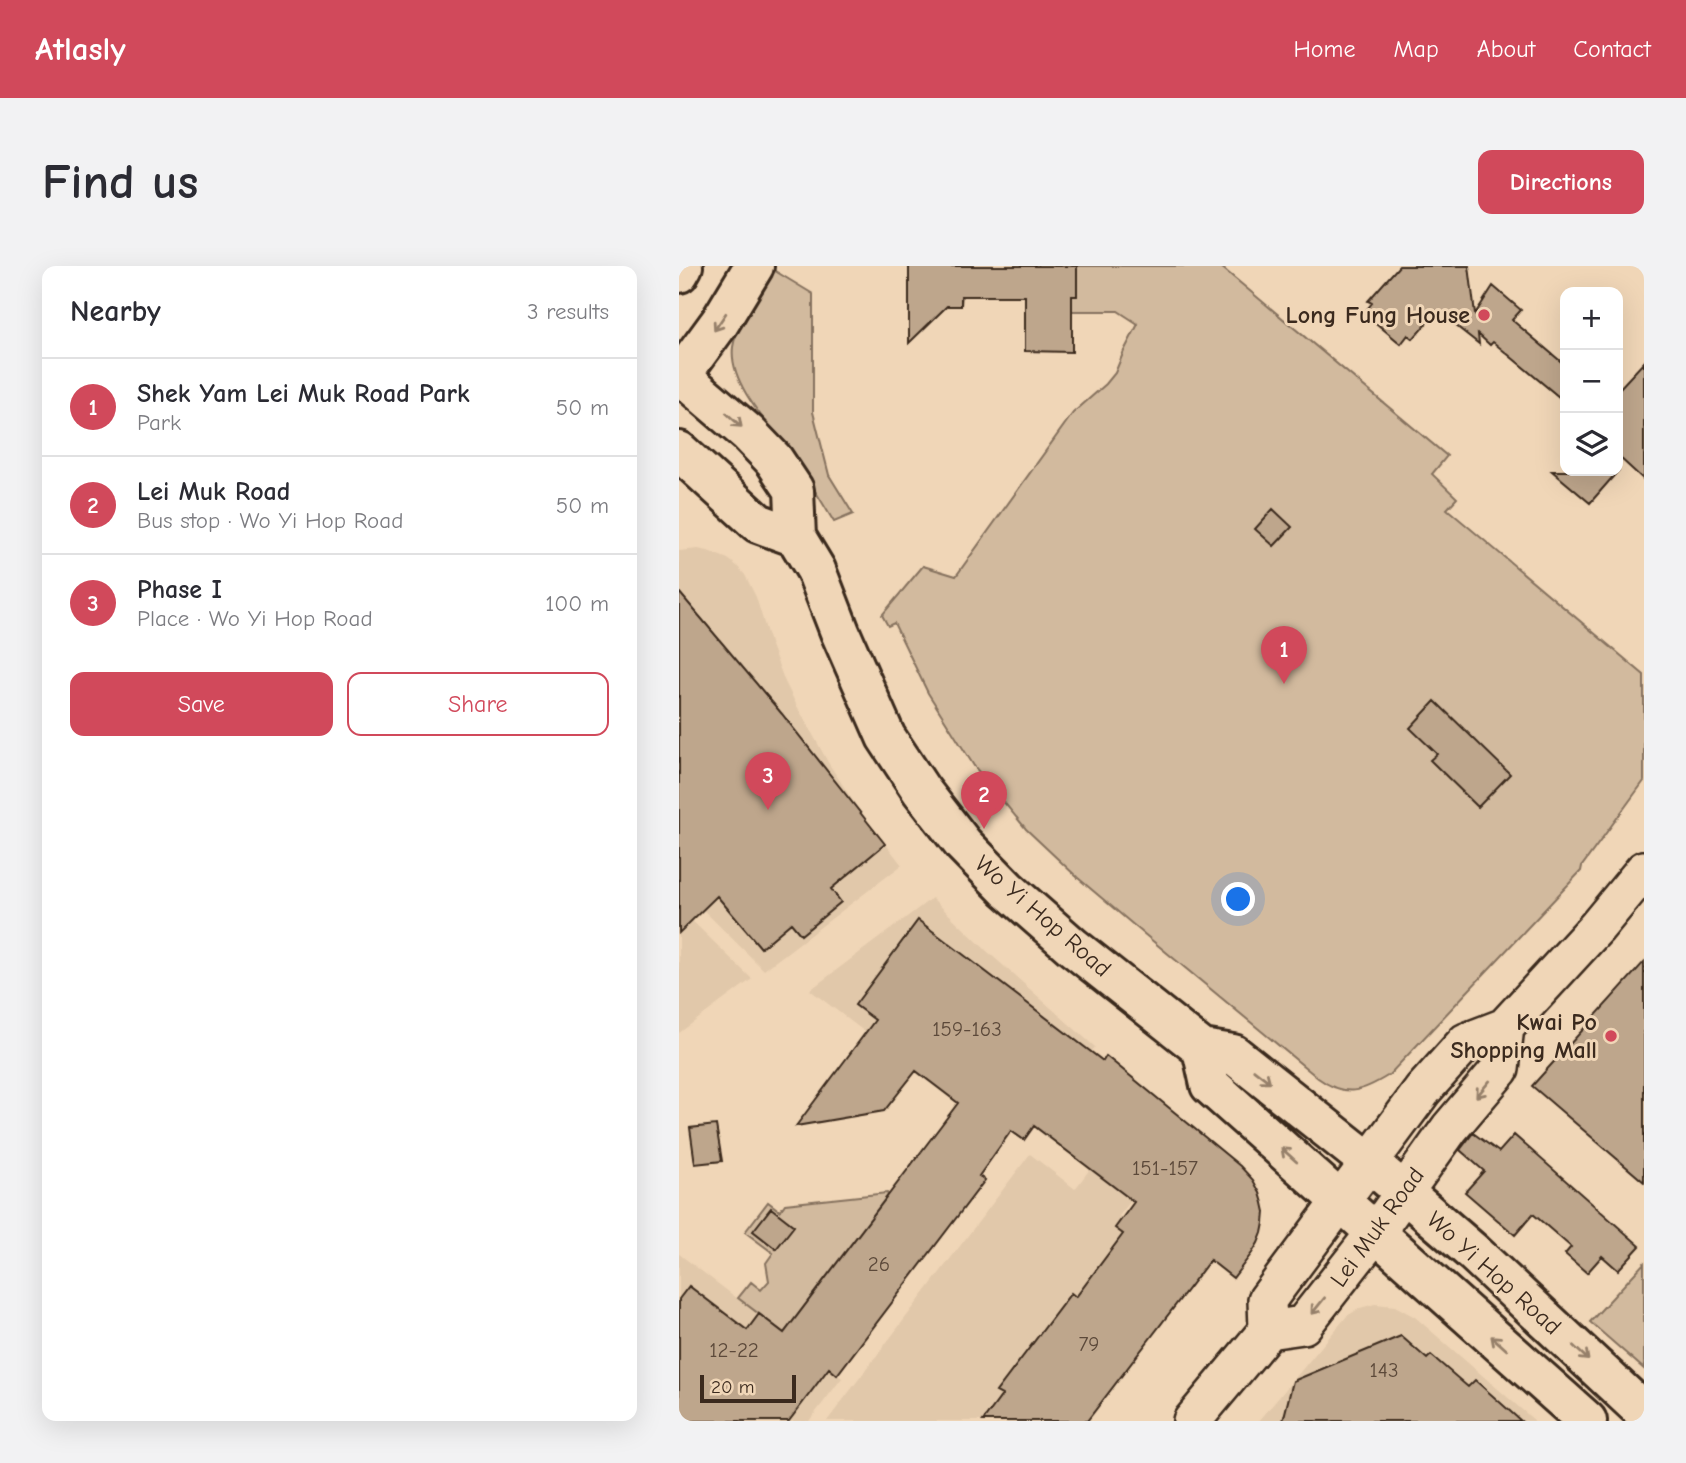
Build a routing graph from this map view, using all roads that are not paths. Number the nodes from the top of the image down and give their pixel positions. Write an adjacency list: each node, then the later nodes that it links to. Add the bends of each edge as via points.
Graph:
1 (683, 266): 3 (main road)
2 (754, 266): 4 (main road, Wo Yi Hop Road, one-way to 4)
3 (679, 273)
4 (680, 376): 6 (main road, Wo Yi Hop Road, one-way to 6, via 774,460 794,490)
5 (679, 451): 6 (main road, via 758,523)
6 (796, 537): 9 (main road, Wo Yi Hop Road, via 816,570 886,737 963,844 1073,947)
7 (1644, 870): 8 (street, Lei Muk Road)
8 (1505, 1027): 10 (street, Lei Muk Road, via 1466,1042); 11 (street, Lei Muk Road, one-way to 11, via 1500,1069)
9 (1202, 1049): 10 (main road, Wo Yi Hop Road, one-way to 10, via 1233,1054); 12 (main road, Wo Yi Hop Road, one-way to 9, via 1210,1084)
10 (1369, 1162): 11 (main road, Wo Yi Hop Road); 12 (street, Lei Muk Road)
11 (1403, 1192): 13 (street, Lei Muk Road); 15 (main road, Wo Yi Hop Road, one-way to 15, via 1474,1252)
12 (1340, 1201): 13 (main road, Wo Yi Hop Road); 14 (street, Lei Muk Road, via 1267,1300)
13 (1375, 1233): 14 (street, Lei Muk Road, one-way to 14, via 1303,1325); 17 (main road, Wo Yi Hop Road, one-way to 13)
14 (1268, 1330): 16 (street)
15 (1644, 1412)
16 (1192, 1421)
17 (1587, 1421)

